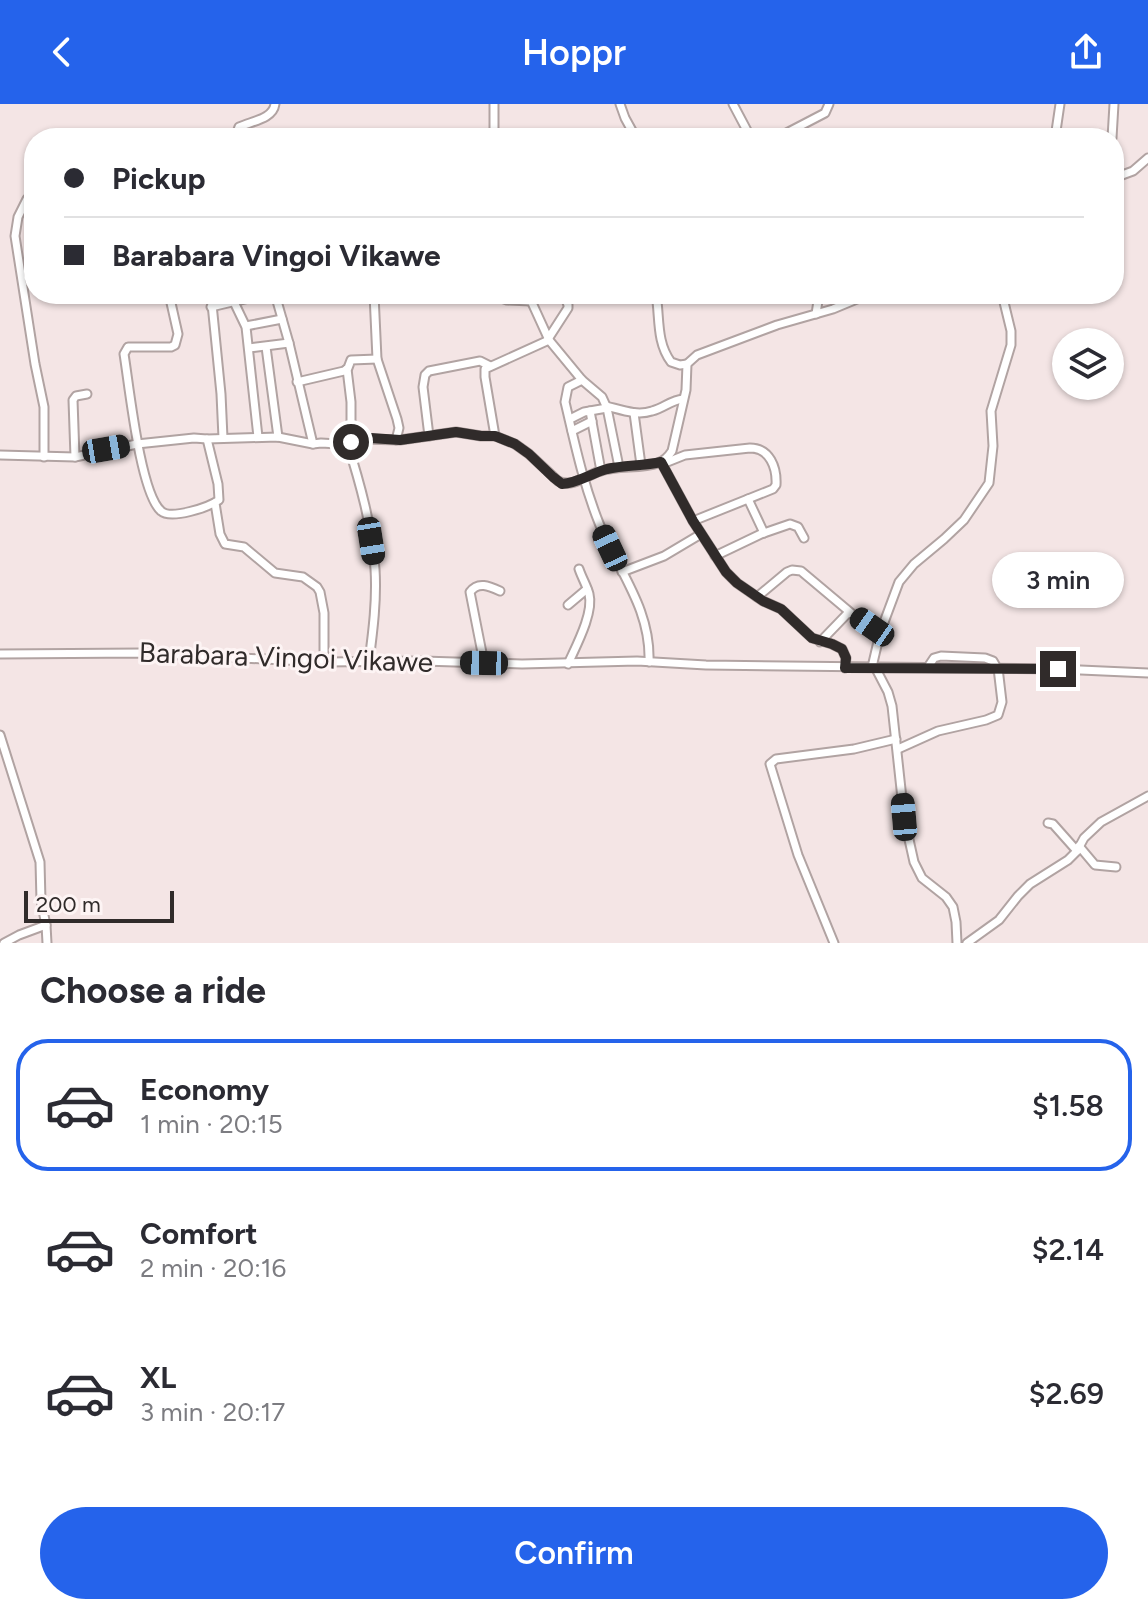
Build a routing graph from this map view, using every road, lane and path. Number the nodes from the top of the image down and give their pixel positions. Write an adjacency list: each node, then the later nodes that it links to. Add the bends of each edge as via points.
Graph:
1 (275, 104): 8 (street, via 269,115)
2 (494, 104): 9 (street)
3 (620, 104): 10 (street)
4 (733, 104): 11 (street)
5 (829, 104): 12 (street, via 825,113)
6 (1060, 104): 13 (street)
7 (1114, 104): 14 (street)
8 (239, 128)
9 (494, 128)
10 (630, 128)
11 (746, 128)
12 (796, 128)
13 (1056, 128)
14 (1113, 128)
15 (1148, 158): 16 (street)
16 (1124, 174)
17 (24, 205): 18 (street, via 15,236)
18 (24, 294)
19 (26, 304): 64 (street, via 44,407)
20 (171, 304): 61 (street, via 175,345 128,347 124,354)
21 (225, 304): 31 (street)
22 (235, 304): 34 (street)
23 (278, 304): 33 (street)
24 (374, 304): 39 (street)
25 (533, 304): 35 (street)
26 (568, 304): 35 (street)
27 (657, 304): 40 (street, via 665,353 671,362)
28 (818, 304): 32 (street)
29 (845, 304): 32 (street)
30 (1004, 304): 85 (street, via 1011,345 991,411 989,483 960,524 906,572)
31 (211, 307): 57 (street)
32 (816, 314): 40 (street, via 704,352)
33 (282, 319): 34 (street); 36 (street)
34 (246, 326): 38 (street)
35 (548, 340): 41 (street); 43 (street)
36 (289, 343): 37 (street); 44 (street)
37 (266, 347): 38 (street); 56 (street)
38 (249, 348): 55 (street)
39 (377, 359): 42 (street, via 351,360); 59 (street, via 397,419)
40 (687, 364): 46 (street)
41 (490, 366): 53 (street, via 480,361 425,375); 54 (street, via 485,377)
42 (347, 369): 44 (street); 60 (street)
43 (582, 380): 47 (street); 50 (street, via 566,394)
44 (297, 382): 62 (street)
45 (87, 394): 65 (street, via 73,400)
46 (683, 399): 49 (street); 66 (street, via 672,451)
47 (607, 407): 48 (street); 49 (street); 68 (street)
48 (590, 411): 50 (street); 51 (street)
49 (634, 413): 67 (street)
50 (570, 419): 52 (street)
51 (592, 421): 52 (street); 69 (street)
52 (572, 431): 70 (street)
53 (429, 436): 54 (street); 59 (street)
54 (495, 436): 70 (street, via 529,454 562,484)
55 (258, 437): 56 (street); 57 (street)
56 (278, 437): 62 (street)
57 (223, 438): 58 (street)
58 (207, 439): 61 (street); 72 (street, via 220,493)
59 (396, 440): 60 (street)
60 (349, 442): 62 (street); 88 (street, via 375,569)
61 (137, 444): 65 (street); 72 (street, via 153,499 164,514)
62 (313, 444)
63 (0, 455): 64 (street)
64 (44, 457): 65 (street)
65 (75, 457)
66 (662, 463): 67 (street); 71 (street, via 685,455 758,448 772,464 776,485); 73 (street)
67 (641, 465): 68 (street)
68 (619, 467): 69 (street)
69 (601, 471): 70 (street)
70 (583, 478): 79 (street)
71 (748, 499): 73 (street); 74 (street)
72 (215, 503): 89 (street, via 225,544 244,547 275,573 303,577 317,587 324,613)
73 (693, 521): 75 (street)
74 (764, 533): 76 (street, via 793,524); 77 (street)
75 (701, 534): 77 (street); 79 (street)
76 (804, 538)
77 (715, 556): 82 (street)
78 (579, 569): 80 (street)
79 (622, 572): 90 (street, via 644,615)
80 (587, 589): 83 (street); 92 (street, via 588,613)
81 (500, 591): 91 (street, via 481,585 470,592)
82 (757, 597): 84 (street, via 787,572 801,571); 86 (street, via 781,609)
83 (568, 605)
84 (851, 613): 85 (street); 86 (street)
85 (880, 633): 93 (street)
86 (820, 642): 94 (street, via 843,651)
87 (0, 654): 89 (street, Barabara Vingoi Vikawe, via 155,653)
88 (369, 661): 89 (street, Barabara Vingoi Vikawe); 91 (street, Barabara Vingoi Vikawe)
89 (324, 662)
90 (649, 662): 92 (street, Barabara Vingoi Vikawe); 94 (street, Barabara Vingoi Vikawe)
91 (484, 663): 92 (street, Barabara Vingoi Vikawe)
92 (568, 664)
93 (874, 667): 94 (street, Barabara Vingoi Vikawe); 95 (street, Barabara Vingoi Vikawe); 98 (street, via 890,696)
94 (845, 668)
95 (997, 668): 96 (street, Barabara Vingoi Vikawe); 99 (street, via 1002,695 998,715)
96 (1148, 673)
97 (0, 735): 104 (street, via 40,862)
98 (896, 739): 99 (street); 107 (street, via 770,764 798,855)
99 (898, 749): 108 (street, via 914,862 922,878 953,907)
100 (1148, 796): 102 (street, via 1101,822)
101 (1048, 823): 102 (street)
102 (1078, 848): 103 (street, via 1095,865); 109 (street)
103 (1116, 867)
104 (46, 925): 105 (street); 106 (street)
105 (4, 943)
106 (47, 943)
107 (834, 943)
108 (957, 943)
109 (967, 943)

